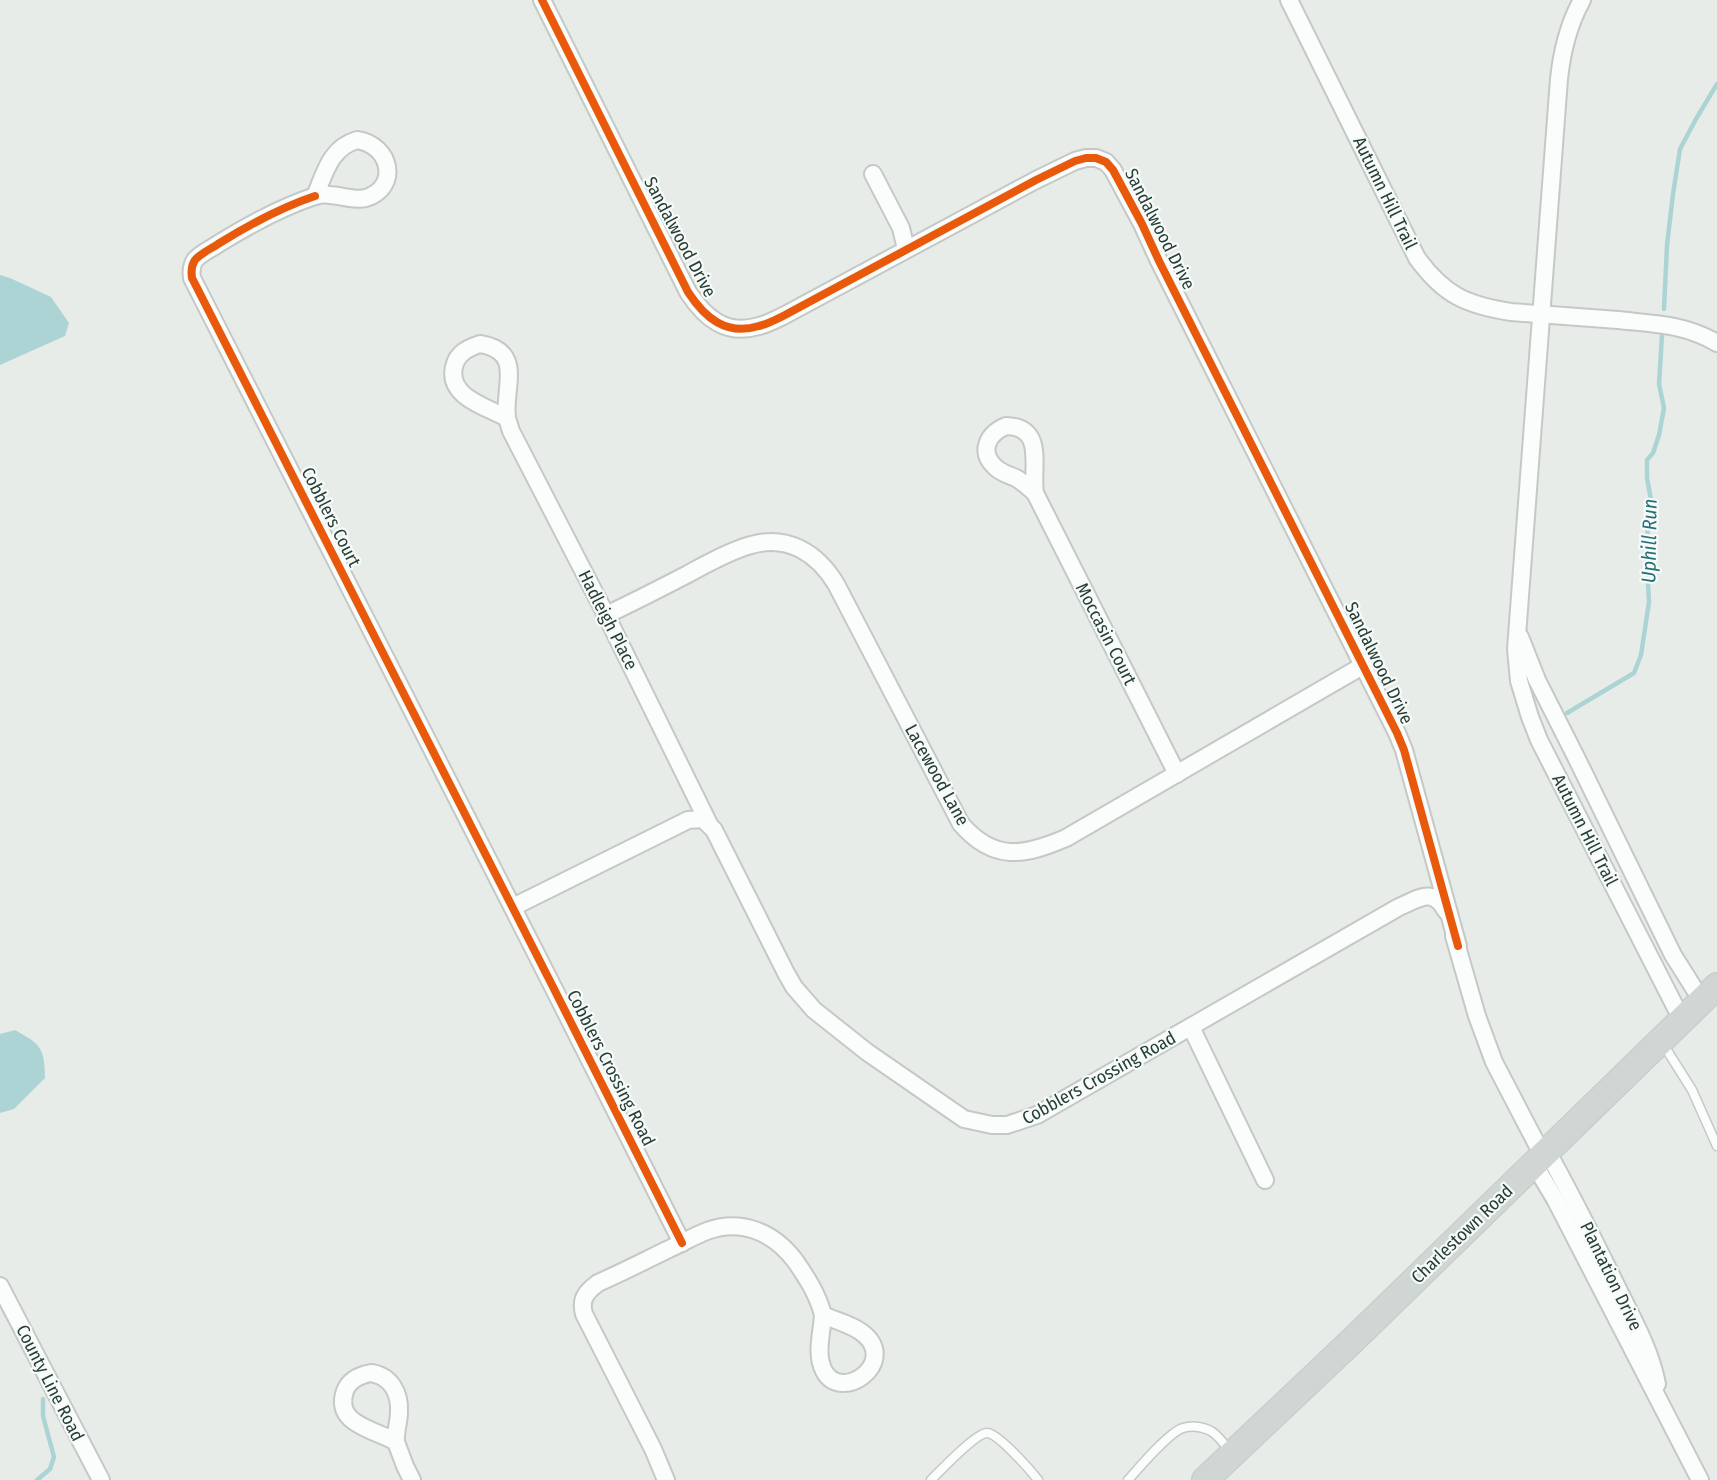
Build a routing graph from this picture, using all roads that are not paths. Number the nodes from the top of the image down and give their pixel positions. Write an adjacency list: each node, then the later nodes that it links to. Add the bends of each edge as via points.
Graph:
1 (542, 0): 6 (street, Sandalwood Drive, via 688,292 707,317 732,328 758,327)
2 (1289, 0): 7 (street, Autumn Hill Trail, via 1428,274 1458,298 1474,305)
3 (1582, 0): 7 (street, Autumn Hill Trail, via 1567,33 1562,56)
4 (873, 174): 6 (street, via 901,228)
5 (315, 196): 5 (street, Cobblers Court, via 363,199 374,195 387,177 384,156 367,142 346,143 332,158); 16 (street, Cobblers Court, via 234,234 202,254 191,268 192,278)
6 (906, 249): 13 (street, Sandalwood Drive, via 1075,161 1096,158 1106,162 1142,224)
7 (1541, 314): 8 (street, via 1683,328); 12 (street, Autumn Hill Trail)
8 (1717, 343)
9 (507, 418): 9 (street, Hadleigh Place, via 510,370 506,359 491,346 470,347 455,362 454,381 476,404); 11 (street, Hadleigh Place)
10 (1035, 493): 14 (street, Moccasin Court)
11 (606, 615): 14 (street, Lacewood Lane, via 752,544 781,543 807,552 836,584 961,824 972,837 1000,850 1016,853 1050,845); 15 (street, Hadleigh Place)
12 (1518, 631): 18 (street, Autumn Hill Trail, via 1537,680 1673,955); 19 (street, Autumn Hill Trail, via 1519,681 1539,740)
13 (1364, 665): 14 (street, Lacewood Lane); 17 (street, Sandalwood Drive, via 1404,750)
14 (1177, 774)
15 (709, 824): 16 (street, via 703,819 682,823); 20 (street, Cobblers Crossing Road, via 803,999 867,1052 964,1119 1007,1125 1030,1118)
16 (513, 907): 25 (street, Cobblers Crossing Road)
17 (1458, 946): 20 (street, Cobblers Crossing Road, via 1442,902 1436,897 1421,897); 23 (street, Cobblers Crossing Road, via 1494,1062)
18 (1710, 993): 19 (main road, Charlestown Road)
19 (1682, 1020): 21 (main road, Charlestown Road)
20 (1191, 1027): 24 (street)
21 (1661, 1041): 22 (lane, via 1692,1090); 23 (main road, Charlestown Road)
22 (1717, 1146)
23 (1541, 1157): 29 (main road, Charlestown Road); 37 (street, Plantation Drive, via 1555,1199)
24 (1265, 1180)
25 (682, 1243): 27 (street, via 724,1227 738,1226 766,1234 789,1252 817,1296); 32 (street, via 598,1283 584,1296 582,1306)
26 (2, 1297): 30 (street, County Line Road)
27 (823, 1315)
28 (396, 1442): 31 (street)
29 (1232, 1454): 35 (lane, via 1215,1434 1199,1427 1182,1428); 36 (main road, Charlestown Road)
30 (100, 1480)
31 (412, 1480)
32 (666, 1480)
33 (931, 1480): 34 (lane, via 972,1441 987,1433 1008,1447)
34 (1038, 1480)
35 (1128, 1480)
36 (1205, 1480)
37 (1700, 1480)

